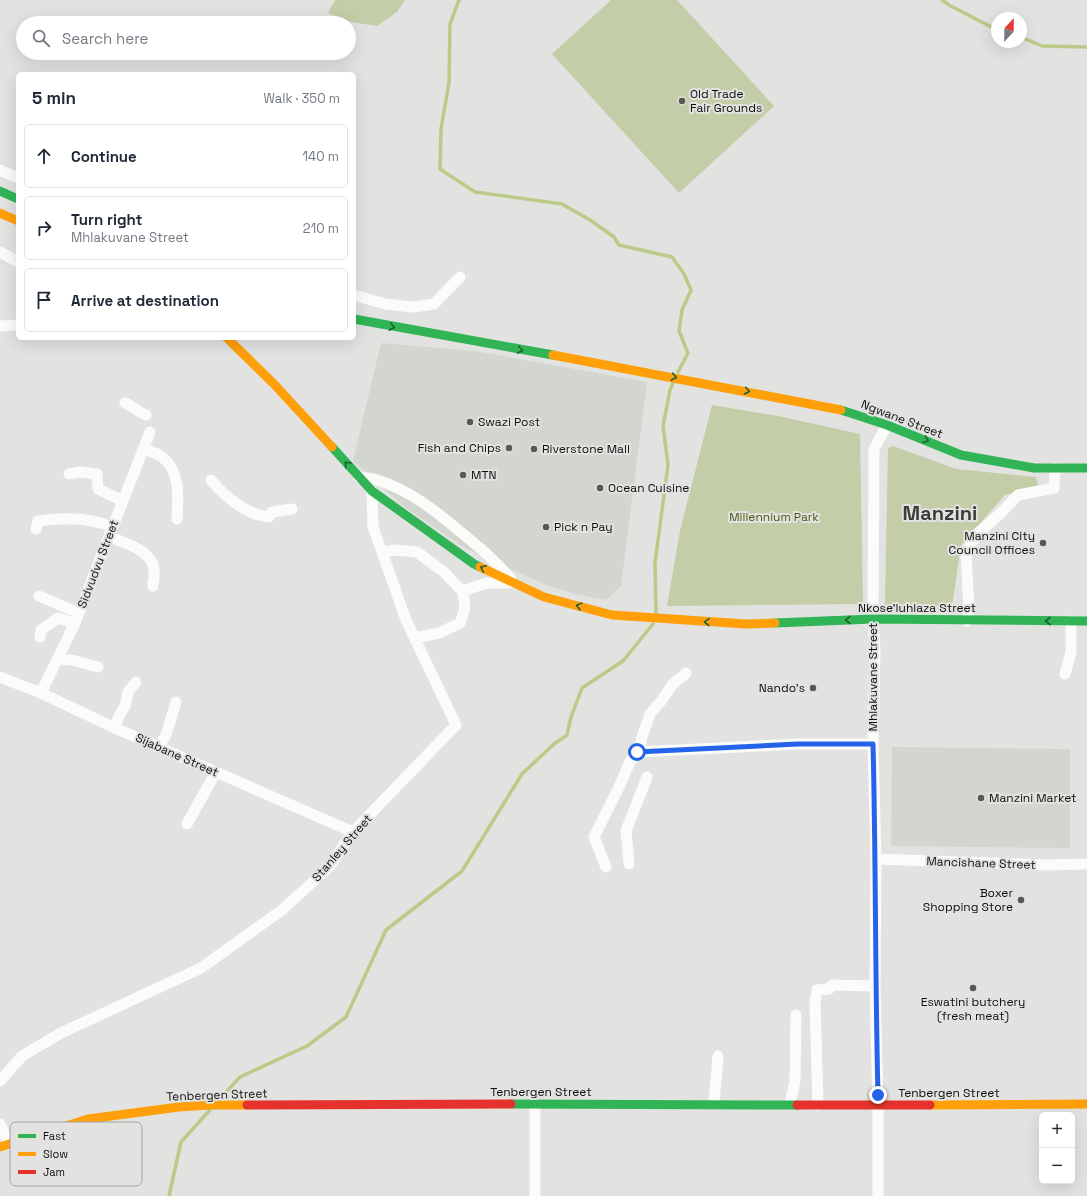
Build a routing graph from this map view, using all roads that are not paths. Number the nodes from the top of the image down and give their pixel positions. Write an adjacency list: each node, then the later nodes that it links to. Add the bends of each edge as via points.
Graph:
1 (0, 170): 2 (street)
2 (16, 177)
3 (0, 191): 4 (main road)
4 (16, 198)
5 (0, 213): 6 (main road)
6 (16, 220)
7 (0, 252): 8 (street)
8 (16, 261)
9 (460, 277): 10 (street, via 434,304 413,307 385,304)
10 (356, 296)
11 (356, 320): 19 (main road, Ngwane Street, one-way to 19, via 639,370 843,410)
12 (16, 325): 13 (street)
13 (0, 326)
14 (229, 340): 16 (main road)
15 (244, 343): 16 (main road, via 248,354)
16 (274, 384): 25 (main road, Nkose'luhlaza Street, one-way to 16)
17 (125, 403): 18 (street)
18 (146, 415)
19 (887, 425): 22 (main road, Ngwane Street, one-way to 22, via 961,455 1034,468); 40 (street, Mhlakuvane Street, via 874,449)
20 (150, 432): 21 (street, Sidvudvu Street)
21 (144, 448): 28 (street, Sidvudvu Street); 30 (street, via 161,456 173,470 178,491)
22 (1055, 468): 23 (main road, Ngwane Street); 41 (street, via 1054,488 1018,495 978,533 966,552 969,610)
23 (1087, 468)
24 (69, 474): 28 (street, via 97,474 98,489)
25 (359, 477): 27 (main road, Nkose'luhlaza Street); 35 (street, via 376,479 399,488 428,505 500,565)
26 (211, 480): 29 (street, via 237,504 258,516 269,517 272,512)
27 (372, 491): 34 (street, Stanley Street, via 373,527); 35 (main road, Nkose'luhlaza Street, one-way to 27, via 474,564)
28 (123, 501): 31 (street, Sidvudvu Street)
29 (292, 508)
30 (177, 519)
31 (113, 527): 32 (street, via 99,521 52,519 38,521); 33 (street, Sidvudvu Street)
32 (36, 529)
33 (109, 537): 36 (street, via 129,543 150,558 154,569); 39 (street, Sidvudvu Street)
34 (382, 552): 37 (street, via 417,552); 46 (street, Stanley Street, via 406,620)
35 (514, 583): 37 (street, via 487,583); 40 (main road, Nkose'luhlaza Street, one-way to 35, via 746,624 612,615 544,597)
36 (153, 586)
37 (463, 590): 46 (street, via 465,608 460,623 439,633)
38 (39, 596): 39 (street)
39 (79, 613): 44 (street, Sidvudvu Street)
40 (874, 619): 41 (main road, Nkose'luhlaza Street); 56 (street, Mhlakuvane Street)
41 (967, 621): 42 (main road, Nkose'luhlaza Street, one-way to 41)
42 (1071, 621): 43 (main road, Nkose'luhlaza Street); 50 (street, via 1071,652)
43 (1087, 621)
44 (75, 624): 45 (street, via 58,618 41,630); 47 (street, Sidvudvu Street)
45 (40, 637)
46 (416, 638): 62 (street, Stanley Street, via 456,725)
47 (59, 659): 48 (street); 53 (street, Sidvudvu Street)
48 (98, 667)
49 (686, 673): 58 (street, via 672,685 650,714)
50 (1065, 674)
51 (0, 677): 53 (street, Sijabane Street)
52 (136, 682): 55 (street, via 128,692)
53 (41, 693): 55 (street, Sijabane Street)
54 (176, 702): 57 (street)
55 (115, 728): 57 (street, Sijabane Street)
56 (873, 744): 58 (street, via 798,744); 63 (street, Mhlakuvane Street)
57 (160, 747): 59 (street, Sijabane Street)
58 (638, 752): 66 (street, via 630,762 594,837)
59 (216, 772): 61 (street); 62 (street, Sijabane Street)
60 (647, 777): 64 (street, via 626,831)
61 (188, 824)
62 (354, 832): 70 (street, Stanley Street, via 328,868 282,910 201,968 61,1033 22,1056)
63 (876, 859): 65 (street, Mancishane Street); 67 (street, Mhlakuvane Street)
64 (630, 864)
65 (1087, 864)
66 (606, 867)
67 (875, 986): 75 (street, via 832,984 829,989 817,990 815,1002); 76 (street, Mhlakuvane Street)
68 (796, 1015): 73 (street, via 795,1081)
69 (718, 1056): 72 (street)
70 (0, 1080)
71 (535, 1104): 72 (main road, Tenbergen Street); 77 (main road, Tenbergen Street, via 210,1105); 80 (street)
72 (714, 1104): 73 (main road, Tenbergen Street)
73 (790, 1104): 75 (main road, Tenbergen Street)
74 (1087, 1104): 76 (main road, Tenbergen Street)
75 (818, 1105): 76 (main road, Tenbergen Street)
76 (878, 1105): 81 (street, Mhlakuvane Street)
77 (79, 1122)
78 (0, 1124): 79 (street)
79 (5, 1146)
80 (535, 1196)
81 (878, 1196)

